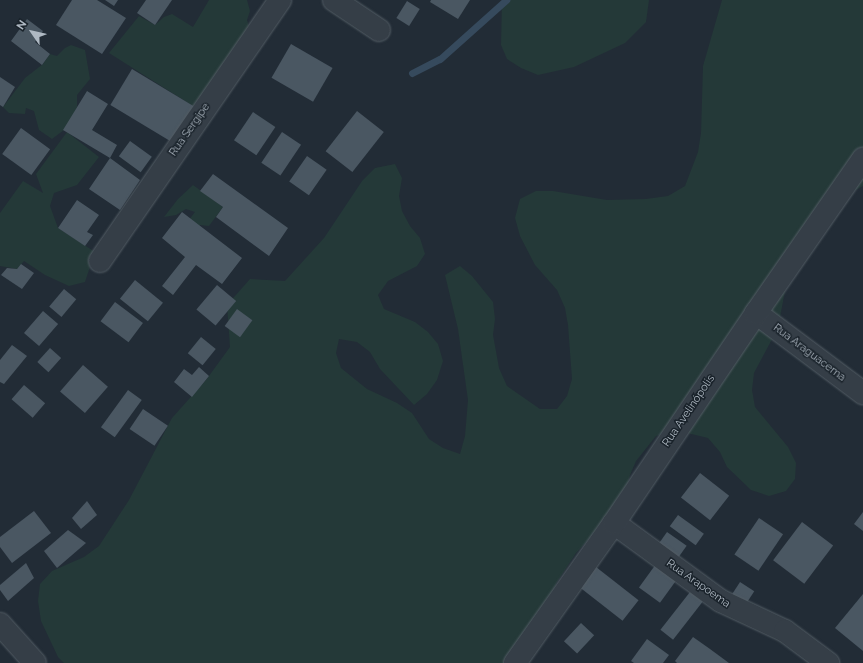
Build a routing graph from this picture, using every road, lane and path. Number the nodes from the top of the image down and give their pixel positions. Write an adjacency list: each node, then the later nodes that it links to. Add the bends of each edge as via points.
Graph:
1 (280, 0): 5 (street, Rua Sergipe)
2 (334, 0): 3 (street)
3 (379, 30)
4 (863, 159): 6 (street, Rua Avelinópolis)
5 (100, 260)
6 (756, 313): 7 (street, Rua Araguacema); 8 (street, Rua Avelinópolis)
7 (863, 393)
8 (614, 523): 11 (street, Rua Avelinópolis); 12 (street, Rua Arapoema, via 721,601 785,631)
9 (3, 633): 10 (street)
10 (35, 663)
11 (515, 663)
12 (828, 663)

